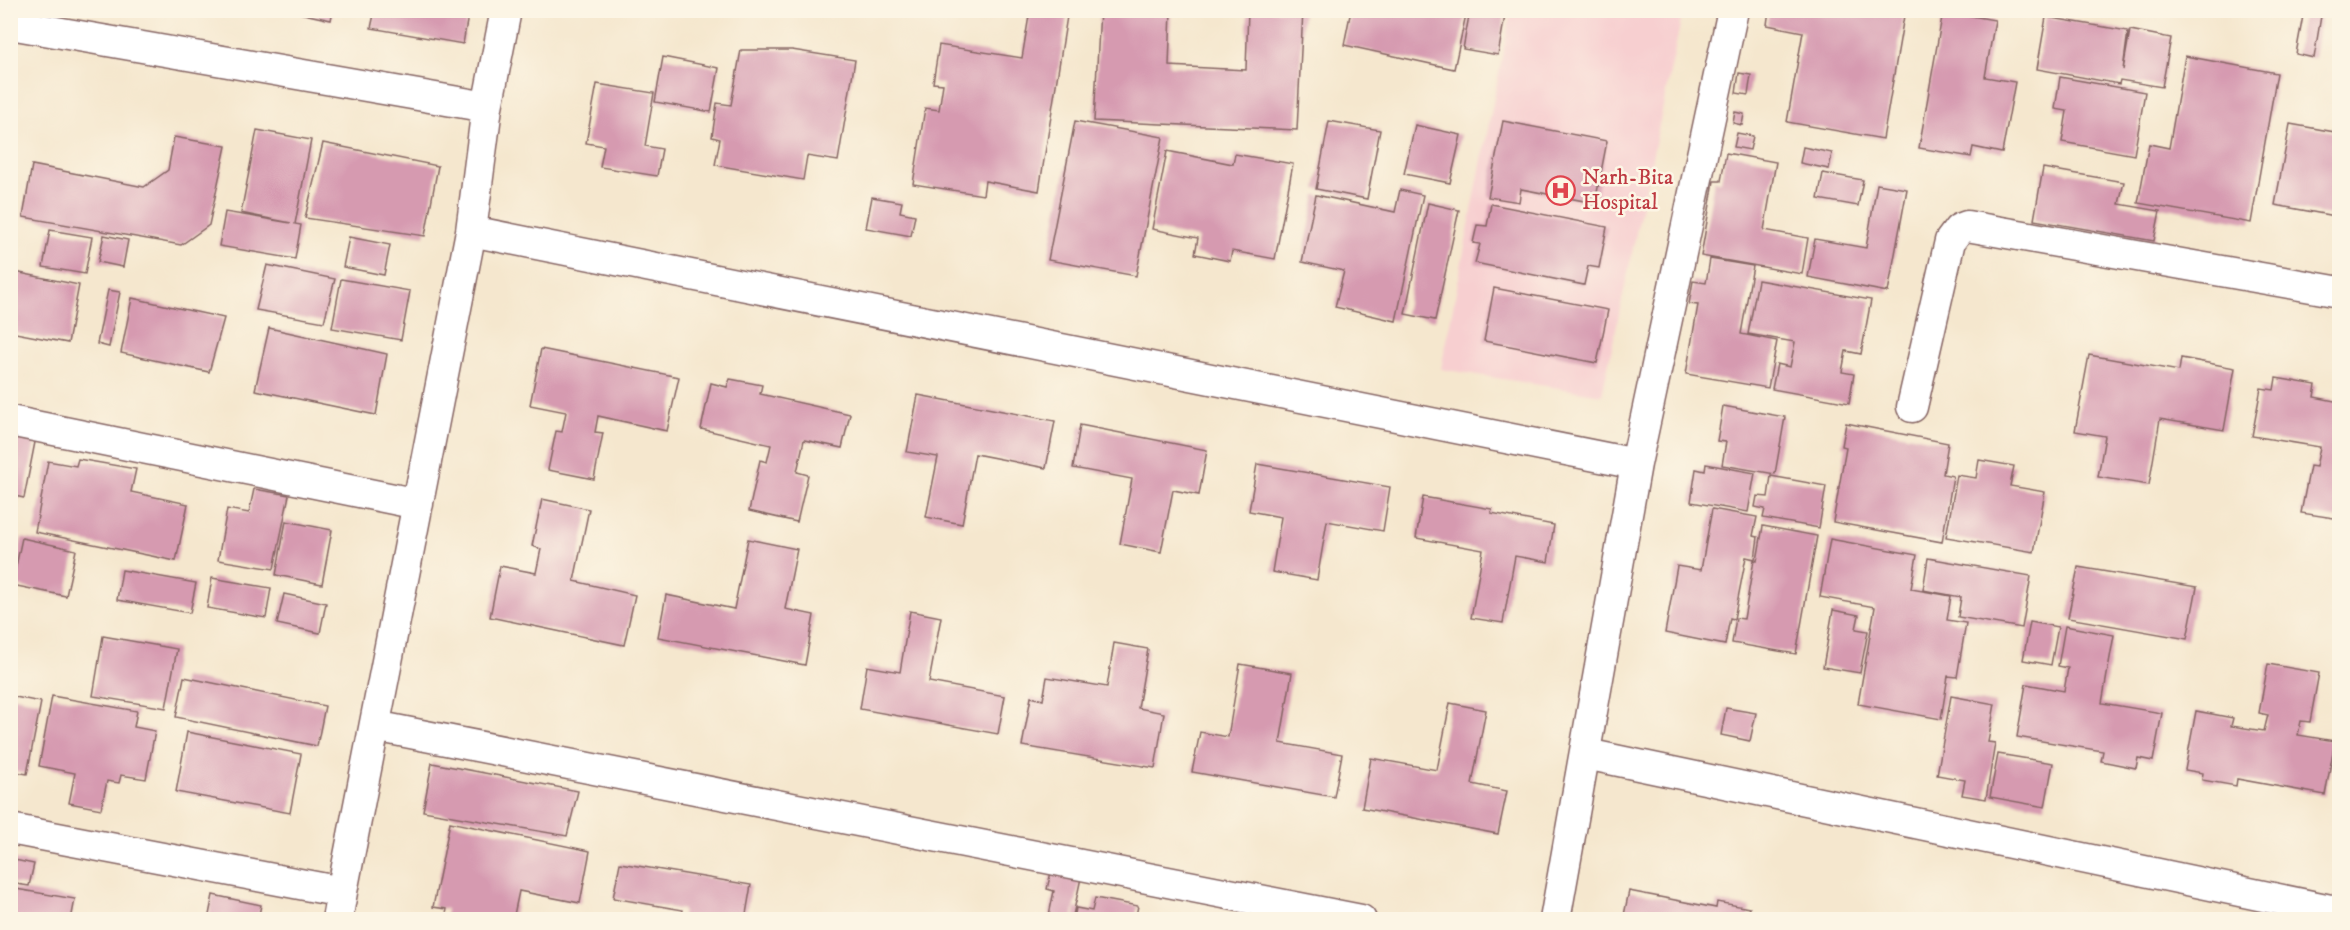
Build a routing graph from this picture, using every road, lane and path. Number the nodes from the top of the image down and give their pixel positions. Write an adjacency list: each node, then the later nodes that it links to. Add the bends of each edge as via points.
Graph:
1 (506, 10): 4 (street)
2 (1733, 10): 9 (street)
3 (10, 24): 4 (street)
4 (487, 107): 5 (street)
5 (471, 231): 9 (street); 10 (street)
6 (2340, 292): 7 (street, via 1967,226 1959,229 1950,241)
7 (1912, 407)
8 (10, 421): 10 (street)
9 (1636, 464): 12 (street)
10 (418, 504): 11 (street)
11 (375, 726): 14 (street); 16 (street)
12 (1586, 754): 15 (street); 17 (street)
13 (10, 829): 14 (street)
14 (340, 906)
15 (2340, 912)
16 (1361, 920)
17 (1555, 920)

